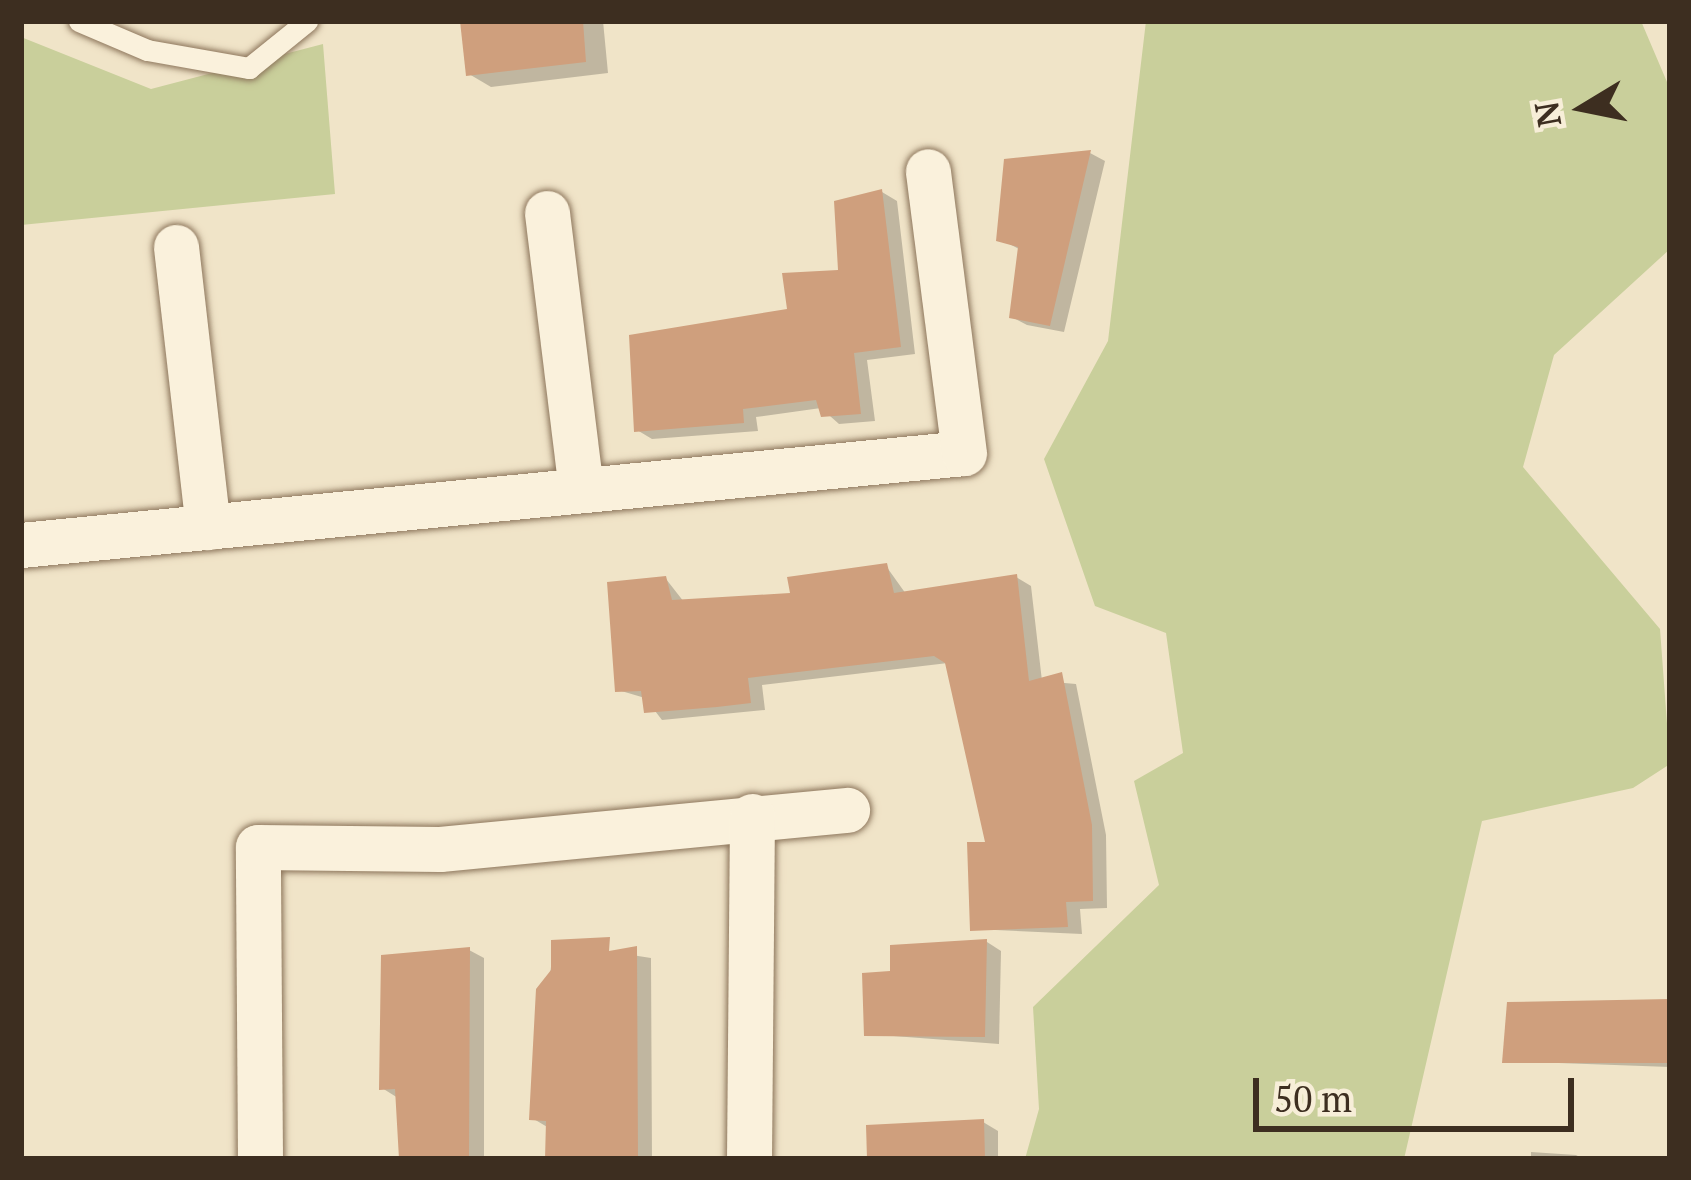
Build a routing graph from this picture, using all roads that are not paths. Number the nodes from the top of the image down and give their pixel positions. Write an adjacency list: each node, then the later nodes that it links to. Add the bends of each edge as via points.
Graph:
1 (79, 21): 2 (lane, via 147,50 249,68)
2 (307, 21)
3 (928, 171): 6 (street, via 964,453)
4 (547, 213): 6 (street)
5 (176, 247): 7 (street)
6 (581, 490): 7 (street)
7 (208, 527): 8 (street)
8 (21, 545)
9 (847, 810): 10 (street)
10 (752, 816): 11 (street, via 440,849 258,847); 12 (street)
11 (260, 1159)
12 (749, 1159)

